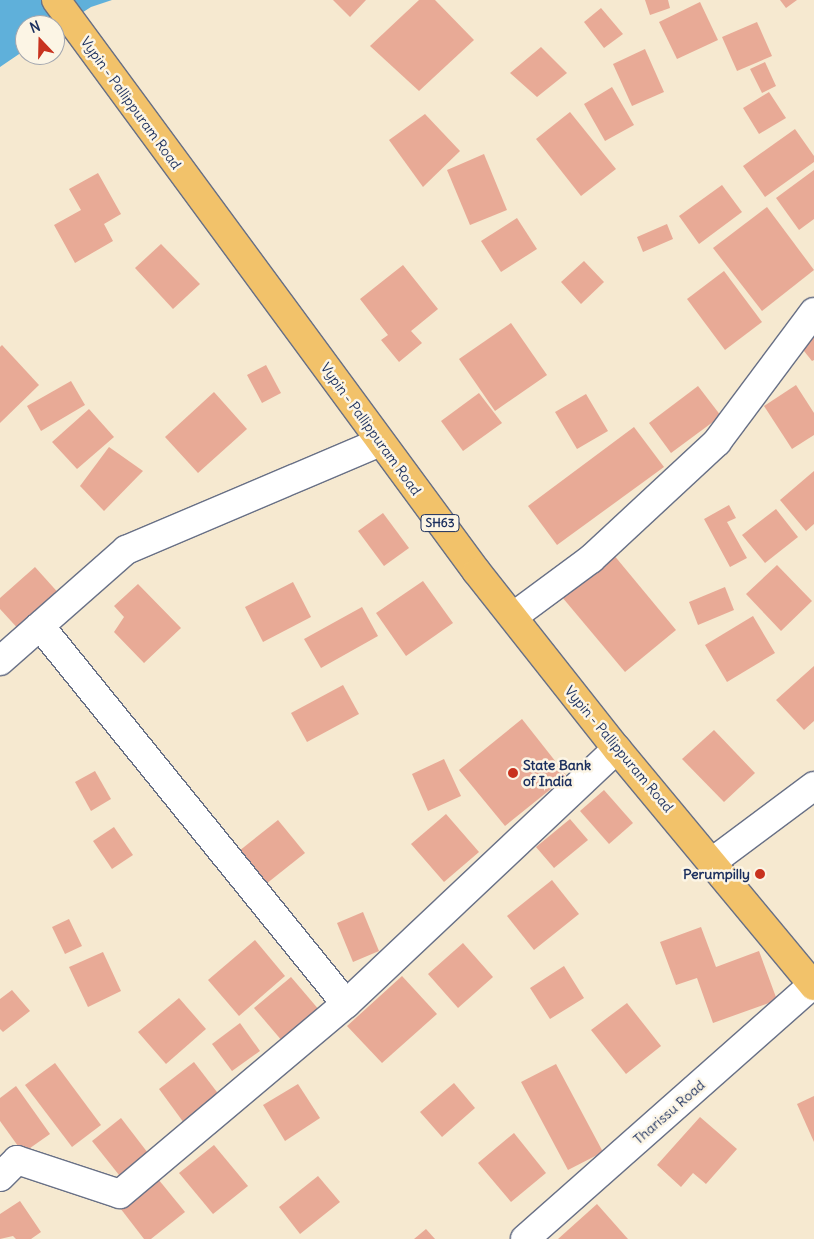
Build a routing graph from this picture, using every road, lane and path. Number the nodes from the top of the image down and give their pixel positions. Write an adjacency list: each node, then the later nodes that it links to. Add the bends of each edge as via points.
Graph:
1 (56, 0): 3 (main road, Vypin - Pallippuram Road / SH63)
2 (814, 312): 4 (street, via 717,442 591,559)
3 (380, 442): 4 (main road, Vypin - Pallippuram Road / SH63); 5 (street, via 126,550)
4 (514, 616): 7 (main road, Vypin - Pallippuram Road / SH63)
5 (40, 626): 6 (street); 11 (street)
6 (0, 661)
7 (617, 749): 9 (main road, Vypin - Pallippuram Road / SH63); 11 (street)
8 (814, 786): 9 (street)
9 (712, 862): 10 (main road, Vypin - Pallippuram Road / SH63)
10 (813, 985): 13 (street, Tharissu Road)
11 (346, 1004): 12 (street, via 120,1194)
12 (6, 1164)
13 (525, 1239)

